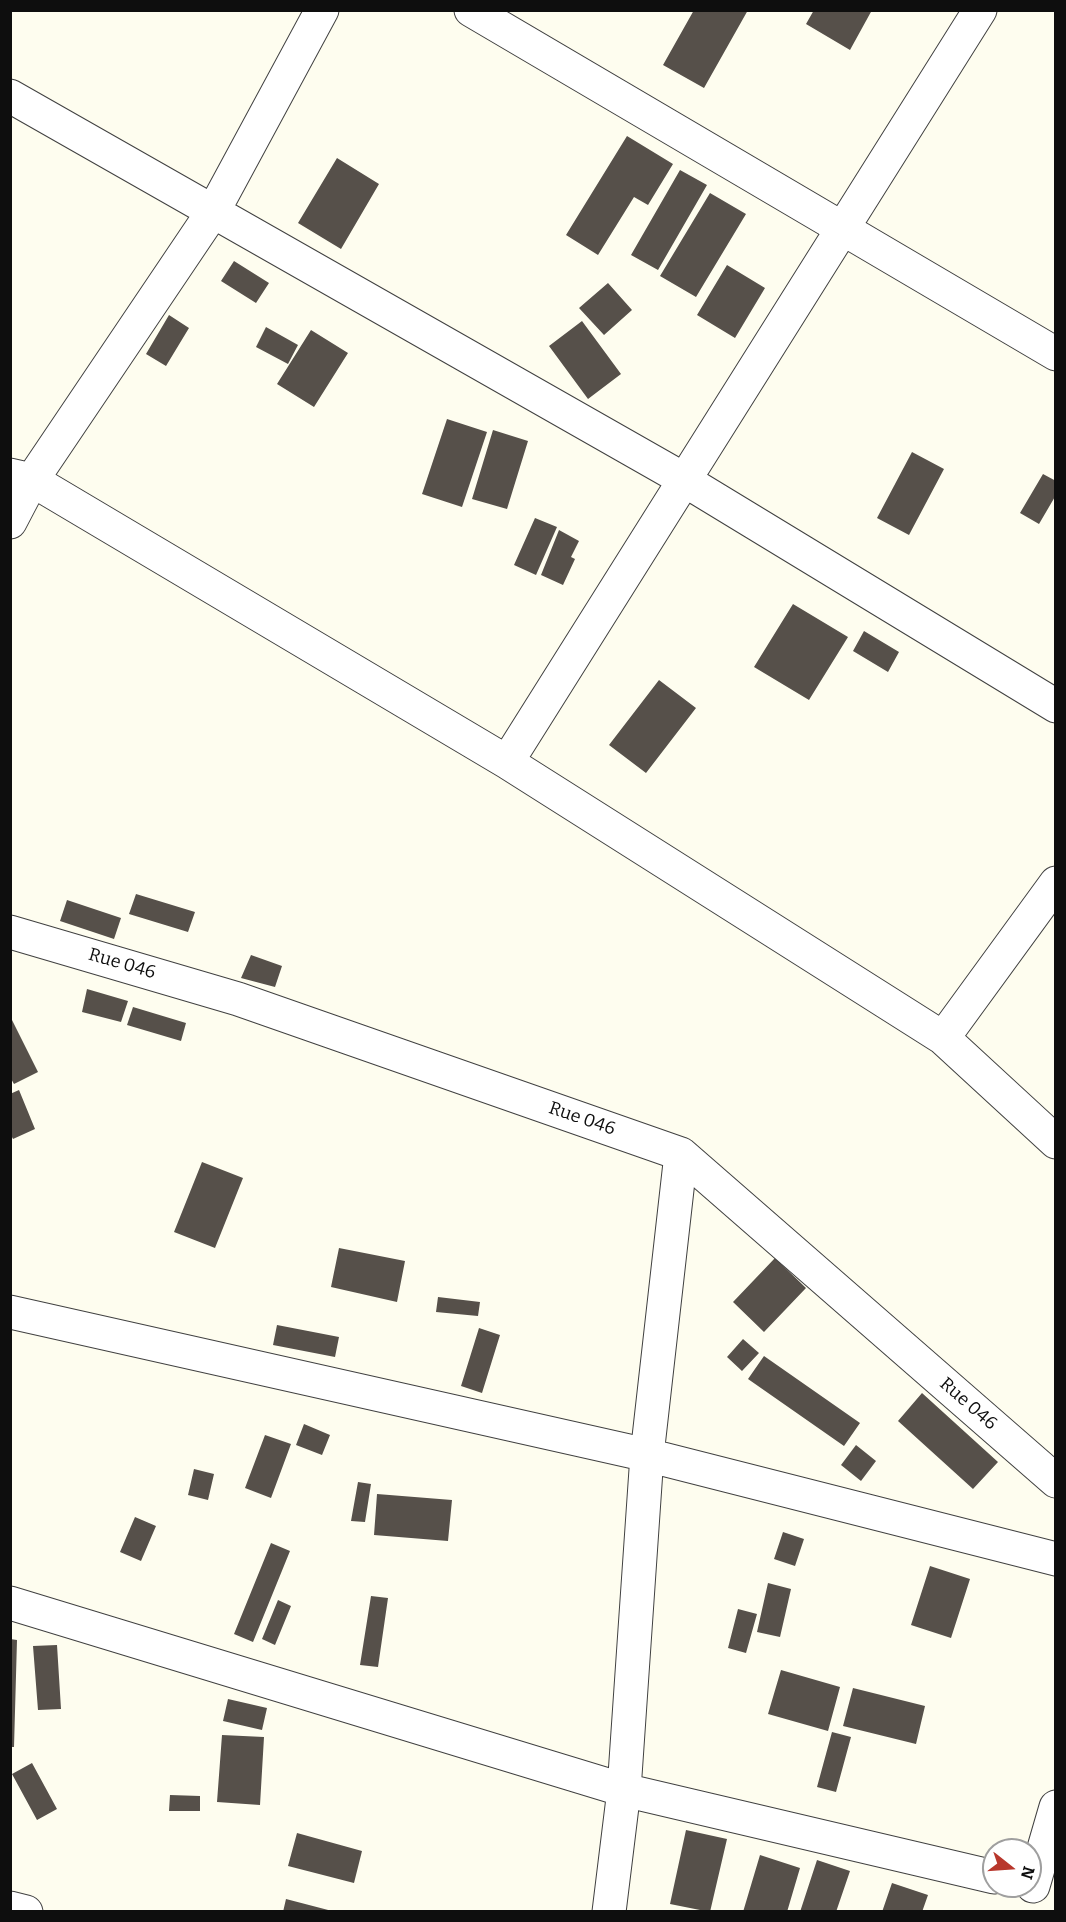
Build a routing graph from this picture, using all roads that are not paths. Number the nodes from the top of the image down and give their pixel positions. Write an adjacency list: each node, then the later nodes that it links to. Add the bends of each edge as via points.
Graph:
1 (322, 10): 5 (street)
2 (471, 10): 6 (street)
3 (980, 10): 6 (street)
4 (10, 96): 5 (street)
5 (214, 210): 8 (street); 9 (street)
6 (843, 228): 7 (street); 9 (street)
7 (1056, 354)
8 (21, 478): 10 (street); 12 (street)
9 (684, 480): 11 (street); 12 (street)
10 (10, 522)
11 (1056, 706)
12 (507, 762): 15 (street)
13 (1056, 883): 15 (street)
14 (10, 932): 17 (street, Rue 046 / Rue 046, via 238,999)
15 (944, 1038): 16 (street)
16 (1056, 1142)
17 (681, 1154): 19 (street); 20 (street, Rue 046)
18 (10, 1312): 19 (street)
19 (647, 1455): 21 (street); 23 (street)
20 (1056, 1481)
21 (1056, 1559)
22 (10, 1603): 23 (street)
23 (624, 1790): 25 (street); 29 (street)
24 (1056, 1807): 26 (street)
25 (982, 1874)
26 (1042, 1878)
27 (10, 1908): 28 (street)
28 (26, 1911)
29 (609, 1911)

